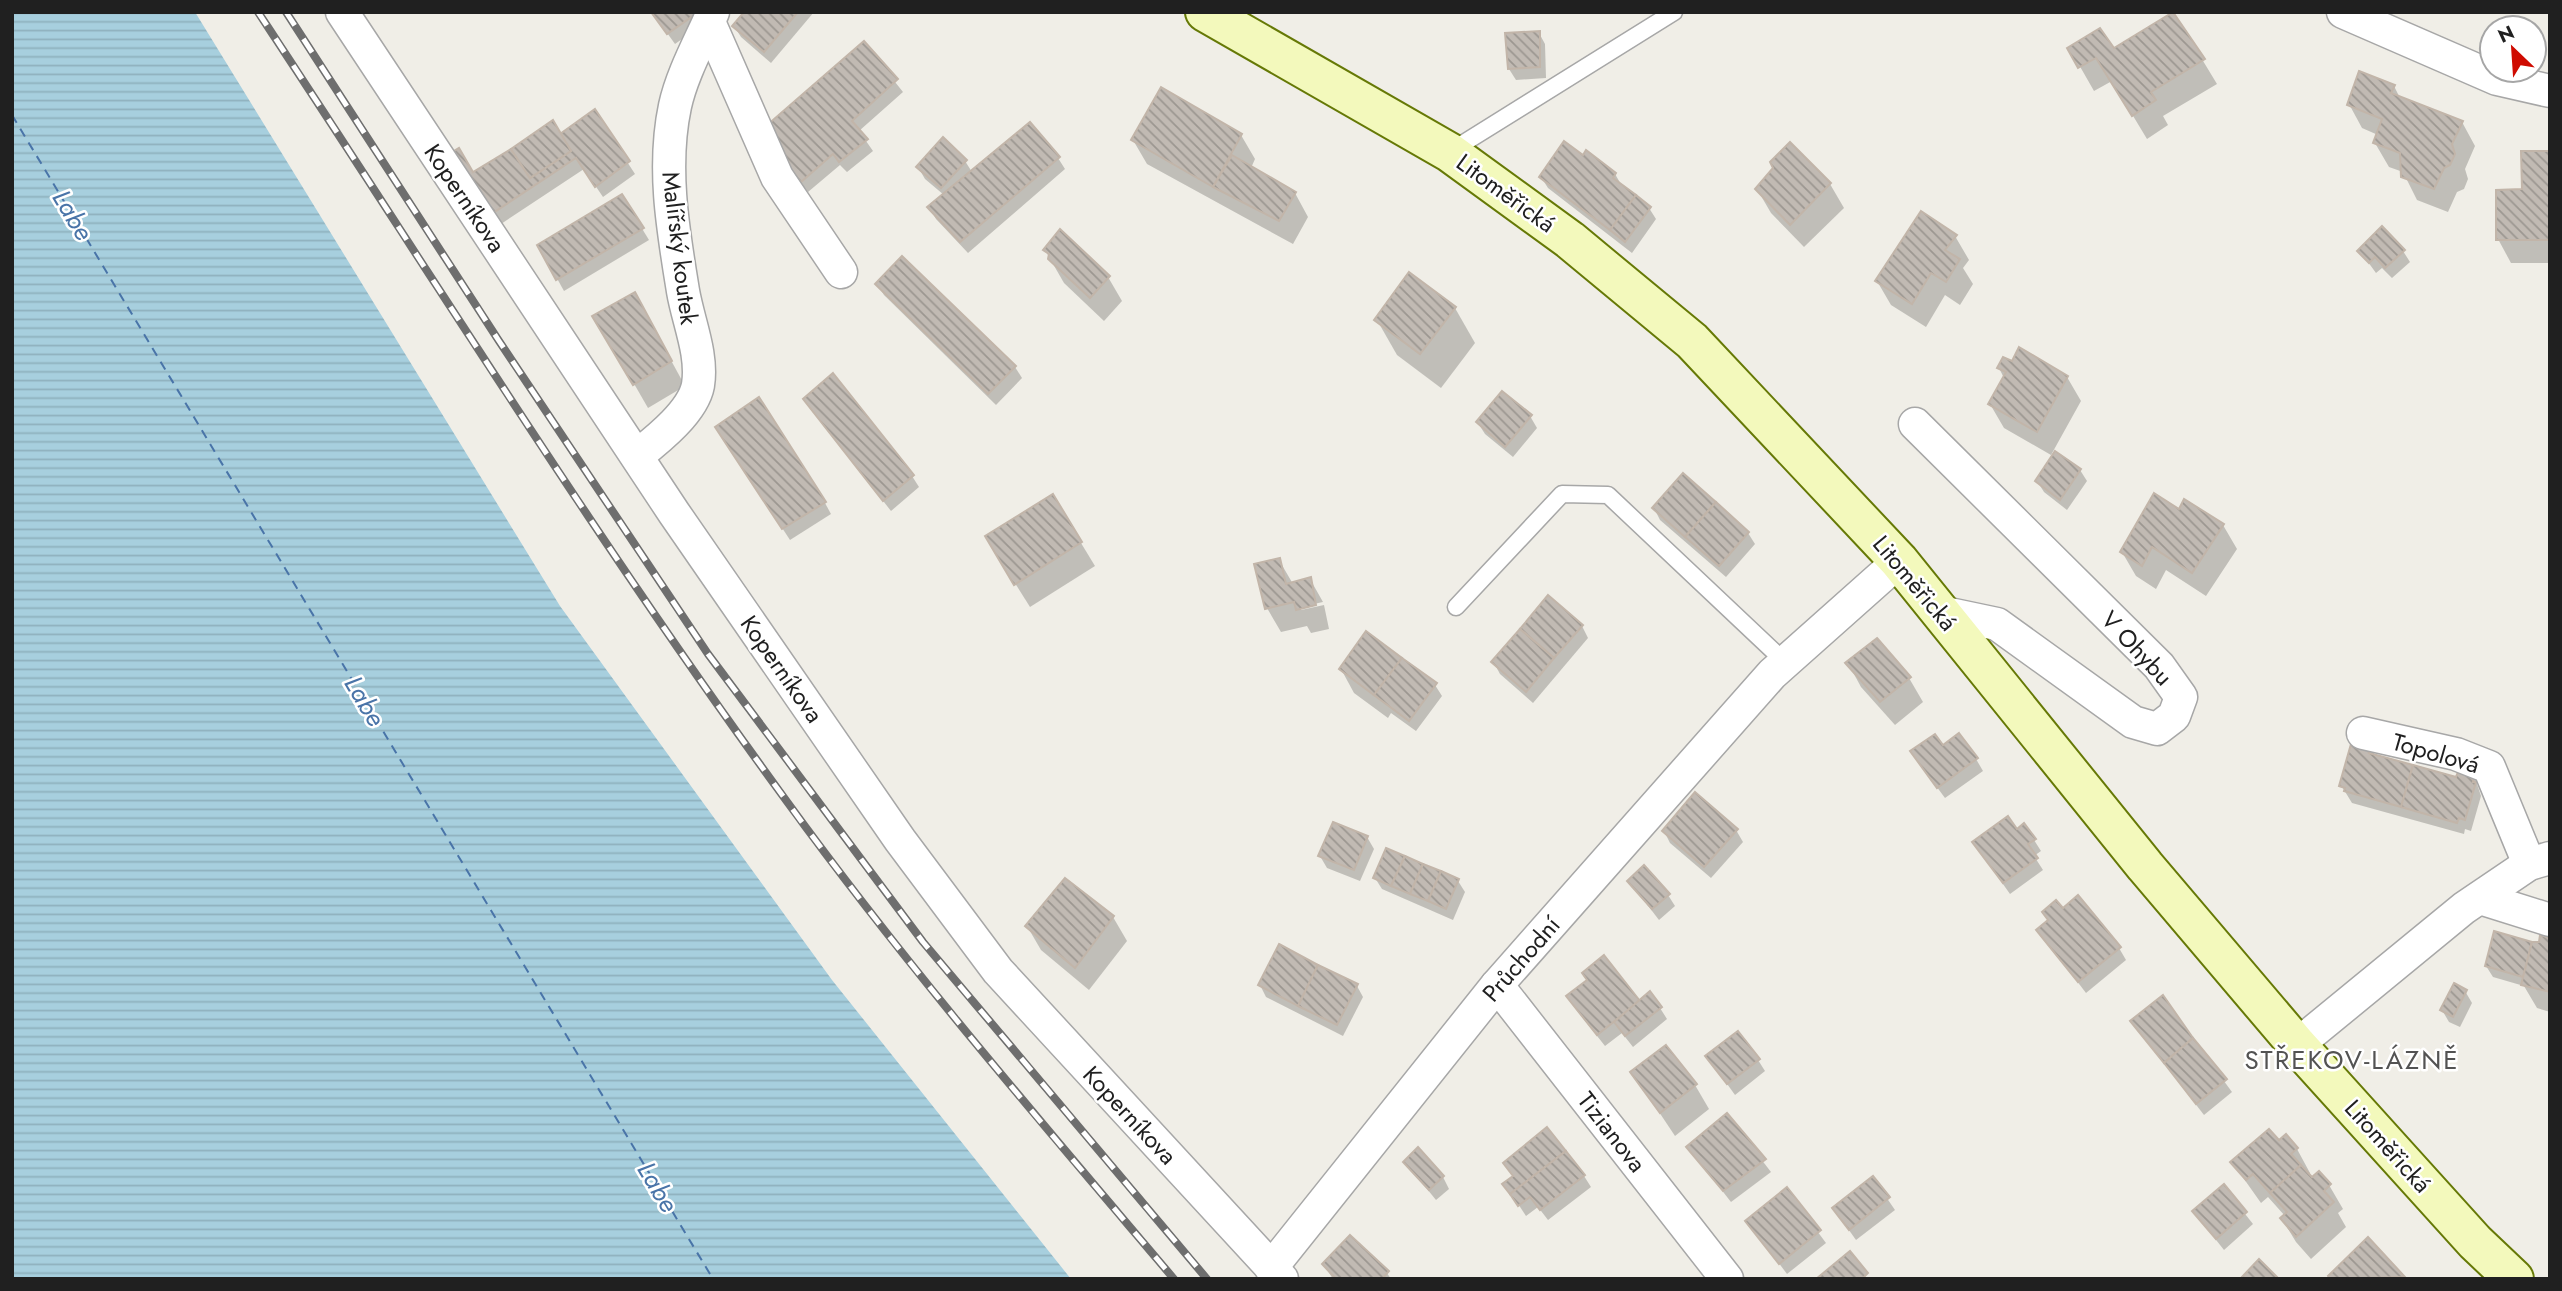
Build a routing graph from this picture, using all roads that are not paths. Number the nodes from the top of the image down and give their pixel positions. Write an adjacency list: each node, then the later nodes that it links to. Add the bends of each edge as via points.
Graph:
1 (341, 12): 10 (street, Koperníkova)
2 (1205, 12): 7 (main road, Litoměřická)
3 (1674, 12): 7 (lane)
4 (2343, 12): 6 (street, via 2497,79)
5 (711, 17): 8 (street, Malířský koutek, via 777,177); 10 (street, Malířský koutek, via 676,104 668,149 674,238 699,361 698,388 672,428)
6 (2550, 92)
7 (1449, 152): 11 (main road, Litoměřická, via 1570,240 1692,341)
8 (841, 272)
9 (1915, 424): 13 (street, V Ohybu, via 2159,666 2181,697 2174,716 2157,729 2133,722 1997,624)
10 (637, 456): 21 (street, Koperníkova, via 900,840 998,971)
11 (1899, 561): 13 (main road, Litoměřická); 14 (street, Průchodní)
12 (1455, 607): 14 (lane, via 1562,494 1608,495)
13 (1940, 612): 20 (main road, Litoměřická)
14 (1785, 662): 19 (street, Průchodní)
15 (2363, 733): 16 (street, Topolová, via 2456,754 2489,767)
16 (2540, 861): 17 (street, Topolová)
17 (2480, 898): 18 (street); 20 (street, Topolová)
18 (2550, 920)
19 (1497, 985): 21 (street, Průchodní); 22 (street, Tizianova)
20 (2297, 1045): 23 (main road, Litoměřická, via 2474,1242)
21 (1277, 1273)
22 (1727, 1279)
23 (2514, 1279)

